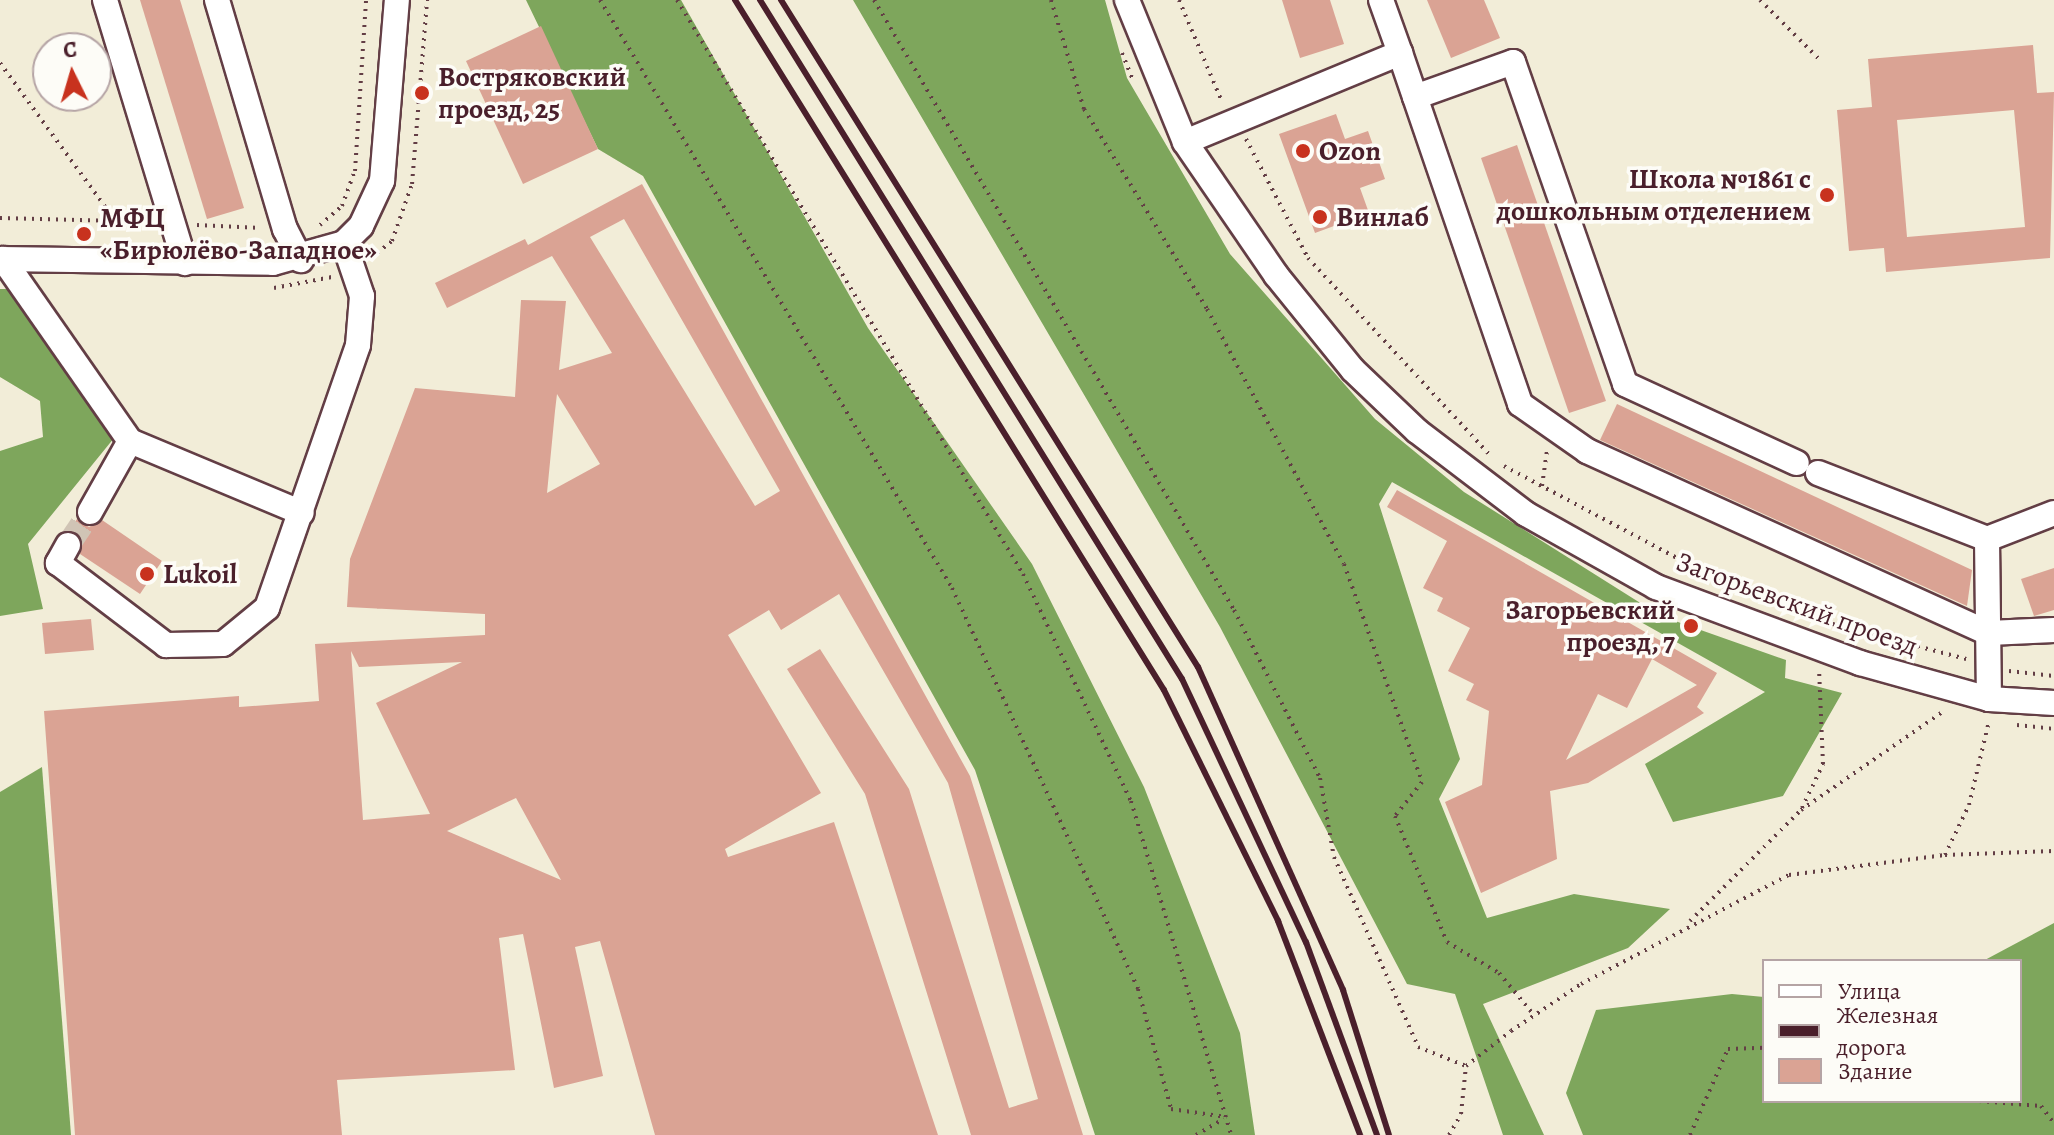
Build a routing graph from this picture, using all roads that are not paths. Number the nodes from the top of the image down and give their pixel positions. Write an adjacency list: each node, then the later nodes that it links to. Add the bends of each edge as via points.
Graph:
1 (105, 0): 12 (street)
2 (217, 0): 11 (street, via 285,229)
3 (397, 0): 9 (street, via 382,181 361,226)
4 (1127, 0): 8 (street, Загорьевский проезд)
5 (1381, 0): 6 (street)
6 (1400, 53): 7 (street); 8 (street)
7 (1415, 97): 17 (street, via 1513,62 1625,384 1808,468); 20 (street, via 1520,404 1587,451)
8 (1185, 142): 22 (street, Загорьевский проезд, via 1276,275 1353,370 1417,431 1526,514 1656,587)
9 (344, 243): 11 (street); 15 (street, via 356,271 362,322 348,389)
10 (2, 259): 12 (street); 13 (street)
11 (301, 260): 12 (street)
12 (185, 263)
13 (130, 441): 14 (street); 15 (street)
14 (90, 512)
15 (302, 513): 18 (street, via 267,608 223,644 166,645)
16 (2054, 513): 17 (street)
17 (1987, 539): 20 (street)
18 (63, 554)
19 (2054, 630): 20 (street)
20 (1989, 633): 22 (street)
21 (2054, 703): 22 (street, Загорьевский проезд)
22 (1985, 710)

